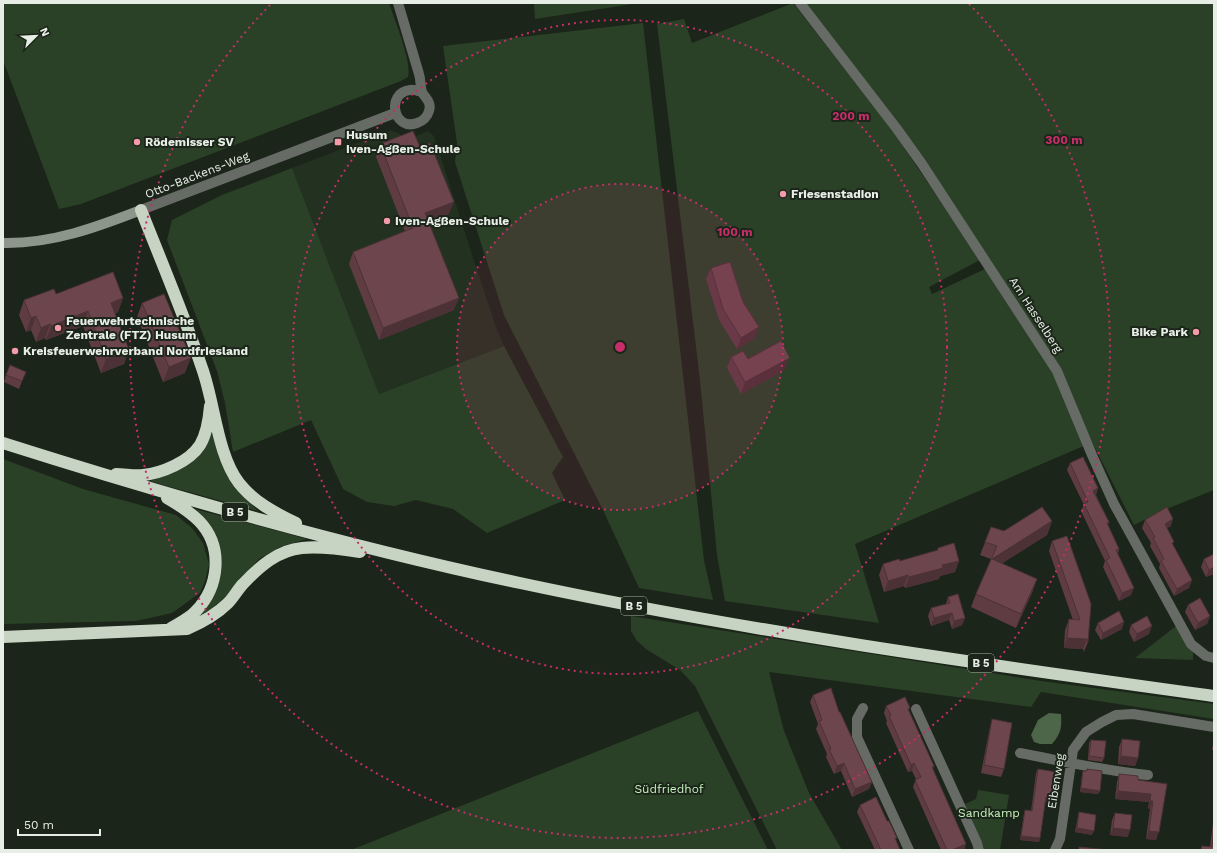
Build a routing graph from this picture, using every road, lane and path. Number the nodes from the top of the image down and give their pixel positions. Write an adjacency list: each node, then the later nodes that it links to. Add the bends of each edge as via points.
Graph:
1 (398, 3): 3 (street)
2 (800, 3): 15 (street, Am Hasselberg, via 922,164 1057,371 1118,510 1191,644 1206,656)
3 (422, 92): 4 (street, via 412,89 402,92 395,103); 4 (street, via 428,99 430,110 424,121 412,125 402,122)
4 (395, 113): 5 (street, Otto-Backens-Weg)
5 (141, 210): 6 (street, Otto-Backens-Weg, via 70,235); 7 (highway, via 203,369)
6 (3, 243)
7 (211, 397): 9 (highway, via 208,421 200,445 185,460 167,470 143,475); 11 (highway, via 221,443 239,483 255,499 275,512)
8 (3, 442): 9 (highway, B 5)
9 (98, 473): 10 (highway, B 5)
10 (148, 488): 11 (highway, B 5); 13 (highway, via 183,507 200,522 212,540 216,562 213,583 207,598 195,612)
11 (323, 536): 12 (highway, B 5)
12 (408, 558): 13 (highway, via 323,547 283,552 264,564 242,584 228,603 213,617 187,629); 16 (highway, B 5, via 520,584 694,618 910,653)
13 (166, 631): 14 (highway)
14 (3, 637)
15 (1214, 658)
16 (1214, 696)
17 (863, 708): 23 (street, via 857,719 857,738)
18 (916, 709): 24 (street)
19 (1214, 727): 21 (street, Eibenweg, via 1134,714 1116,716 1086,732 1073,750)
20 (1020, 754): 21 (street)
21 (1072, 762): 22 (street); 25 (street, Eibenweg, via 1060,839)
22 (1148, 776)
23 (909, 850)
24 (979, 850)
25 (1055, 850)

